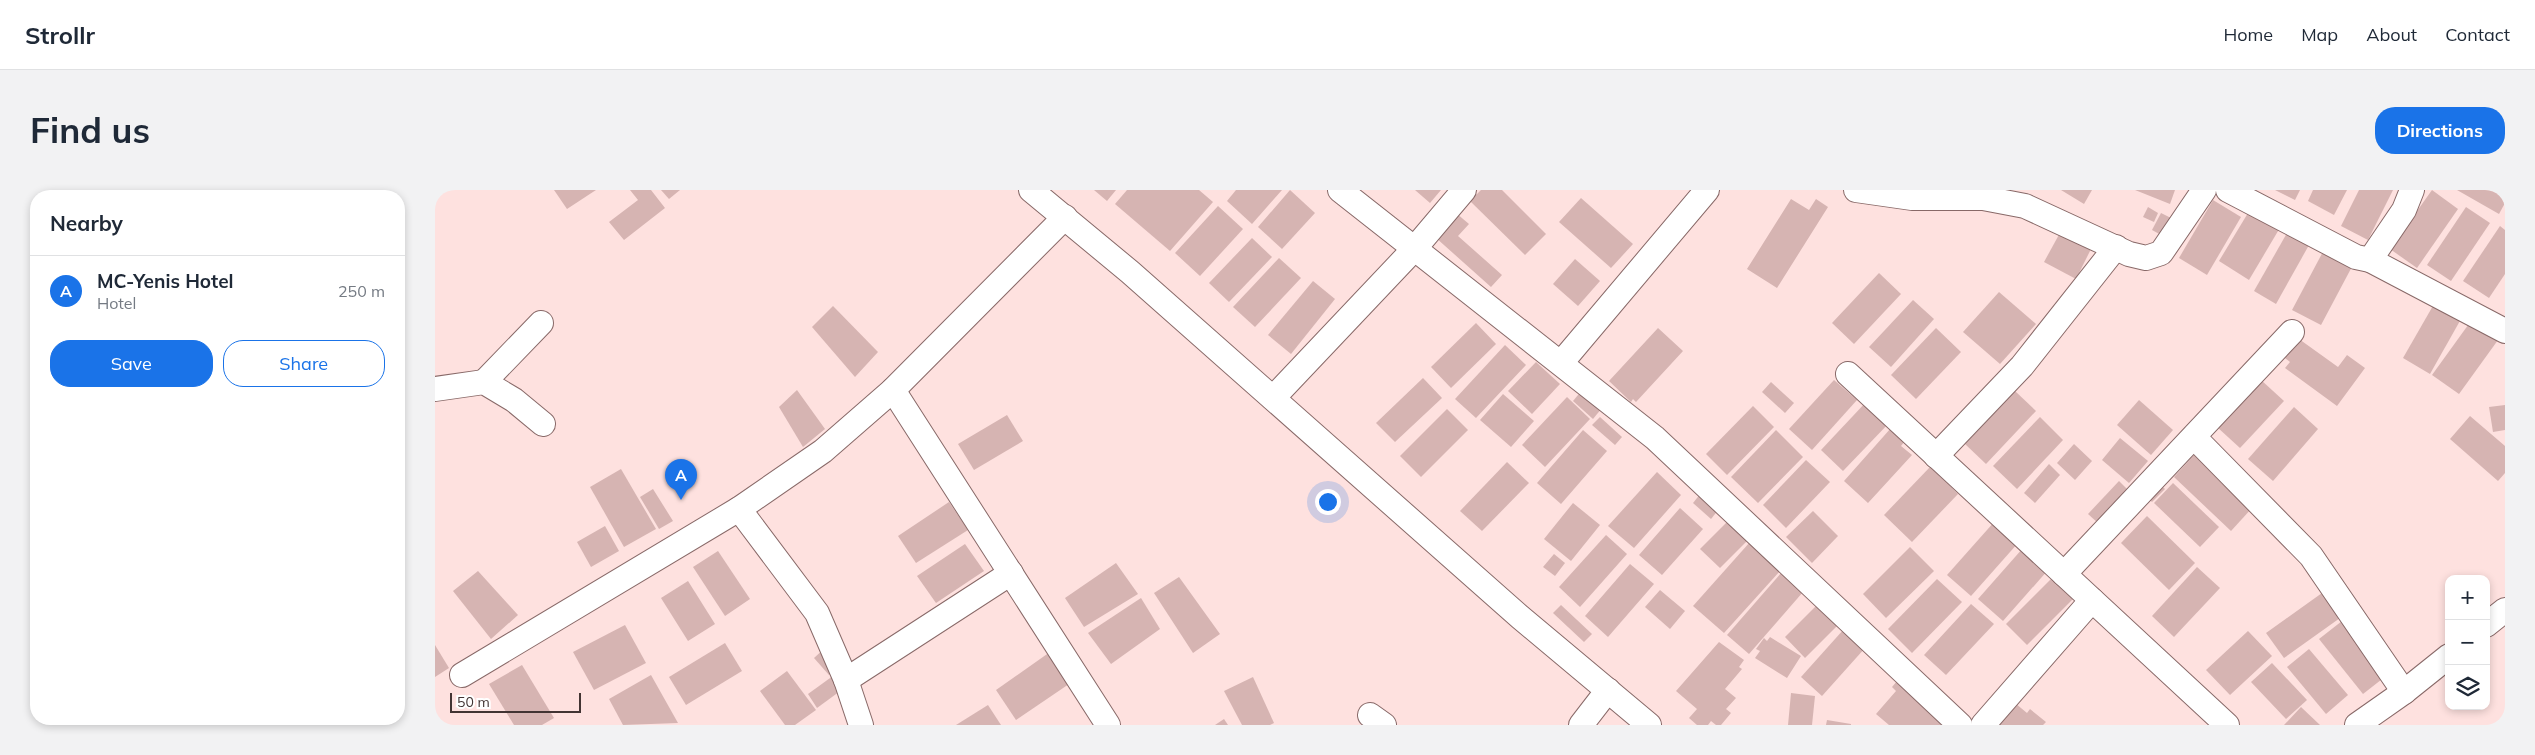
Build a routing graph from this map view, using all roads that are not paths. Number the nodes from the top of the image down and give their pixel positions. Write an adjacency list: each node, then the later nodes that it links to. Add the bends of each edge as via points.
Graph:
1 (1031, 190): 10 (street)
2 (1340, 190): 12 (street)
3 (1464, 190): 12 (street)
4 (1707, 190): 17 (street)
5 (1856, 190): 9 (street, via 1912,198)
6 (2204, 190): 11 (street, via 2161,253 2145,258)
7 (2229, 190): 13 (street, via 2356,257)
8 (2413, 190): 13 (street, via 2404,210)
9 (1999, 195): 11 (street)
10 (1065, 217): 21 (street); 22 (street)
11 (2116, 247): 25 (street, via 2022,366)
12 (1415, 248): 17 (street); 22 (street)
13 (2370, 260): 15 (street)
14 (541, 323): 19 (street)
15 (2505, 331)
16 (2292, 332): 24 (street)
17 (1561, 363): 41 (street, via 1655,438)
18 (1847, 374): 25 (street)
19 (484, 382): 20 (street); 23 (street, via 514,400)
20 (435, 389)
21 (893, 390): 26 (street, via 823,451); 27 (street)
22 (1273, 398): 35 (street, via 1513,611)
23 (543, 424)
24 (2193, 437): 28 (street); 36 (street, via 2311,556)
25 (1936, 456): 28 (street)
26 (739, 509): 33 (street); 34 (street, via 817,613)
27 (1011, 573): 34 (street); 38 (street)
28 (2064, 574): 29 (street)
29 (2092, 600): 42 (street); 43 (street)
30 (2505, 610): 31 (street)
31 (2490, 622)
32 (2445, 659): 36 (street)
33 (462, 675)
34 (847, 680): 37 (street)
35 (1608, 690): 39 (street); 40 (street)
36 (2404, 692): 44 (street)
37 (861, 725)
38 (1108, 725)
39 (1581, 725)
40 (1649, 725)
41 (1960, 725)
42 (1983, 725)
43 (2227, 725)
44 (2357, 725)

